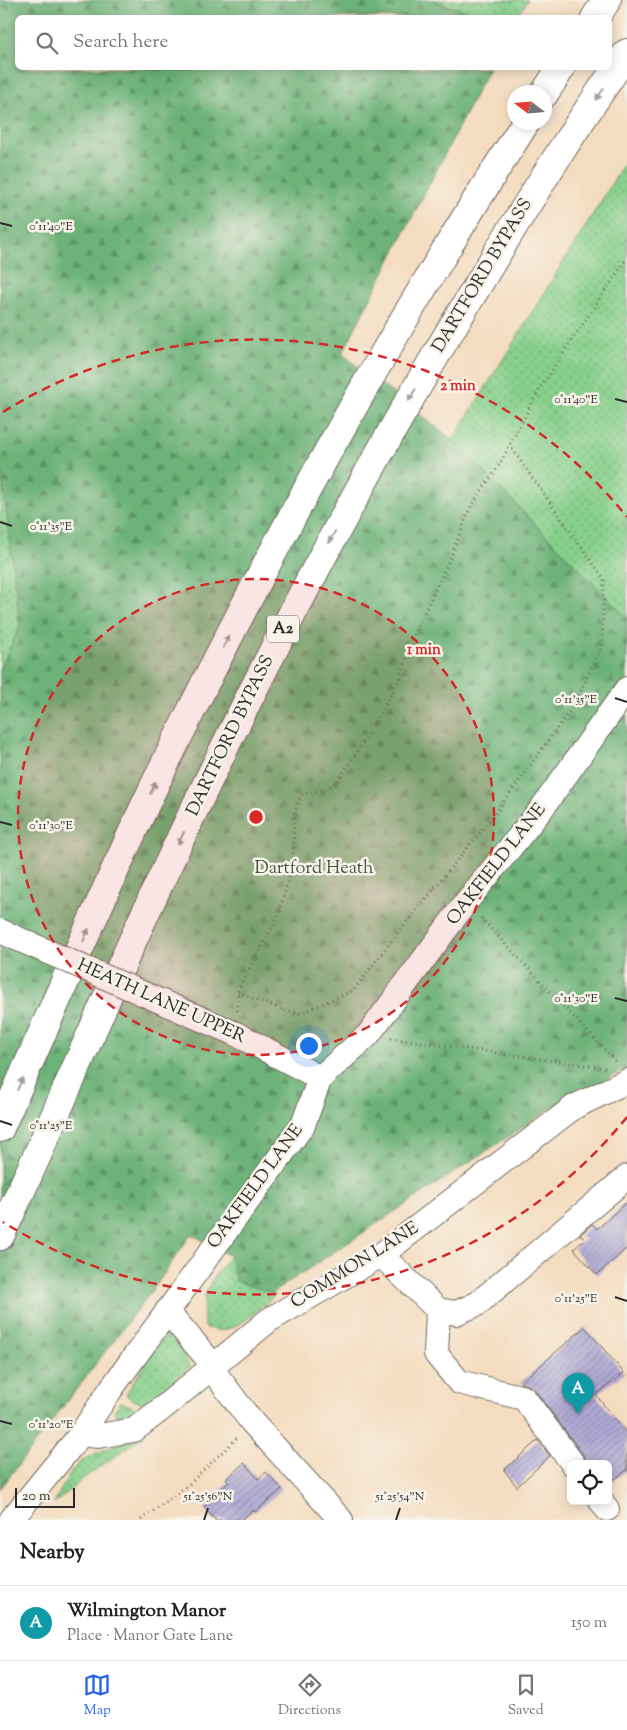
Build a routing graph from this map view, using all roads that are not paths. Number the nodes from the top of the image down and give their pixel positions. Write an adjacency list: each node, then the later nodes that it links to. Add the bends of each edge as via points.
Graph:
1 (607, 0): 2 (highway)
2 (597, 15)
3 (627, 53): 13 (highway, DARTFORD BYPASS / A2, one-way to 13, via 527,203 438,349 287,621 157,887)
4 (560, 70): 5 (highway)
5 (550, 85)
6 (521, 130): 11 (highway, A2, one-way to 6, via 156,782 213,667 290,520 400,324)
7 (627, 689): 10 (street, OAKFIELD LANE, via 540,811 466,902 368,1035)
8 (0, 931): 10 (street, HEATH LANE UPPER, bridge, via 236,1034)
9 (620, 1071): 14 (street, COMMON LANE)
10 (320, 1078): 16 (street, OAKFIELD LANE, via 303,1125)
11 (0, 1128)
12 (627, 1177): 15 (street, via 477,1304 456,1313)
13 (0, 1236)
14 (381, 1255): 15 (street); 17 (street, COMMON LANE, via 269,1320)
15 (438, 1310): 19 (street, via 436,1354 459,1382 524,1398)
16 (167, 1311): 17 (street, via 208,1360); 18 (street, OAKFIELD LANE)
17 (211, 1368): 18 (street, COMMON LANE, via 134,1430 98,1436); 21 (street, via 254,1425)
18 (80, 1434): 20 (street, OAKFIELD LANE)
19 (570, 1460)
20 (11, 1520)
21 (341, 1520)

